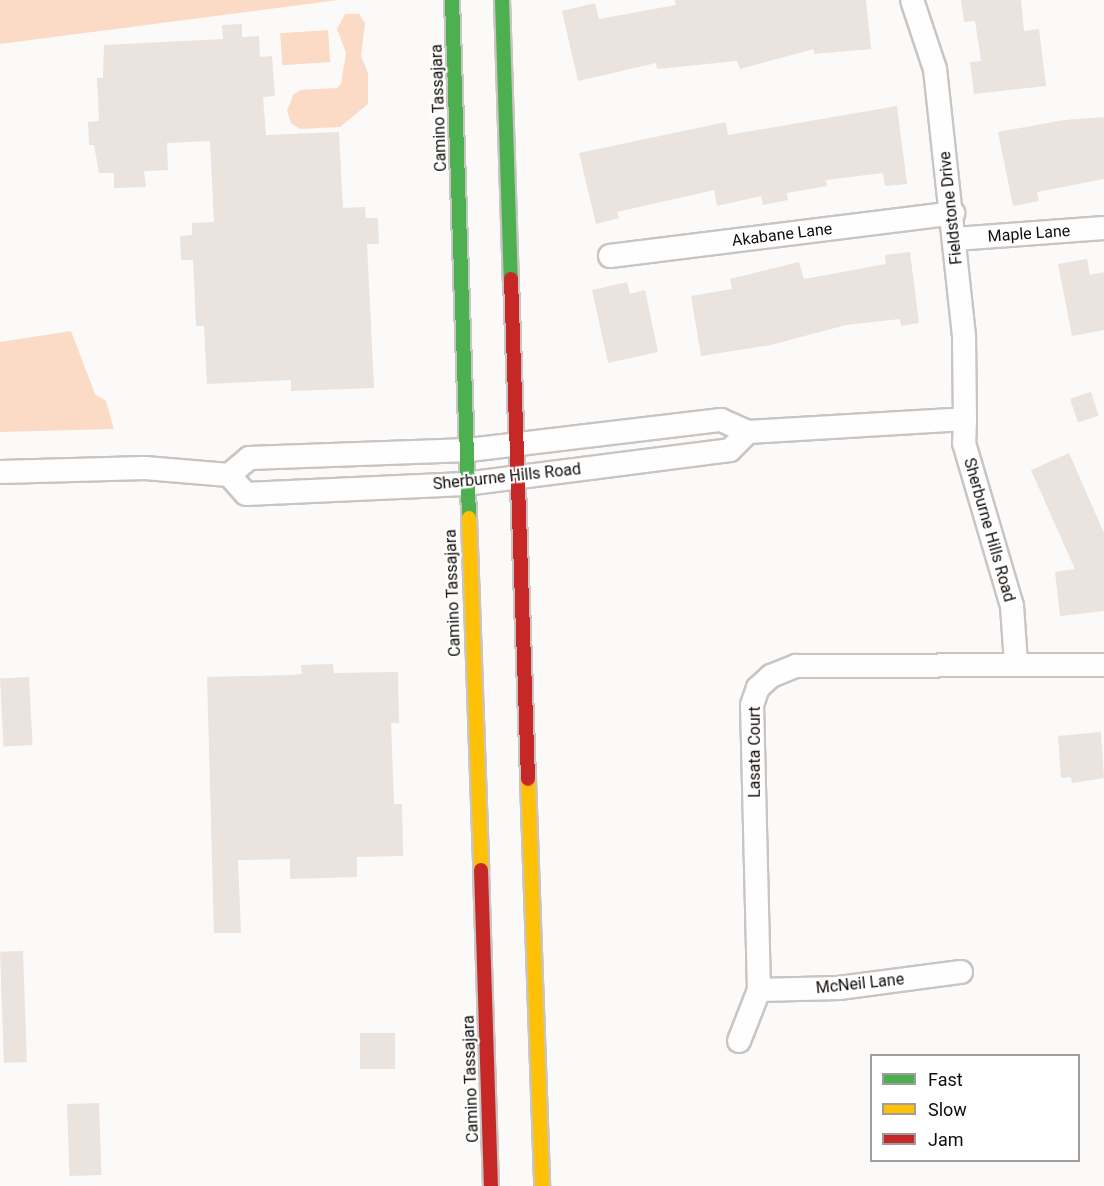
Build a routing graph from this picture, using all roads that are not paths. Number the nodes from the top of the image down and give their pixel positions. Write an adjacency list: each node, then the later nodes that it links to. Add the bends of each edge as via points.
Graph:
1 (452, 0): 11 (main road, Camino Tassajara)
2 (502, 0): 10 (main road)
3 (912, 0): 4 (street, Fieldstone Drive, via 935,69)
4 (953, 213): 6 (street, Fieldstone Drive); 7 (street, Akabane Lane)
5 (1104, 228): 6 (street, Maple Lane)
6 (955, 239): 8 (street, Fieldstone Drive, via 964,337)
7 (610, 256)
8 (965, 419): 9 (street, Sherburne Hills Road); 16 (street, Sherburne Hills Road, via 964,443 1012,606)
9 (748, 432): 10 (street, Sherburne Hills Road, via 721,420); 14 (street, Sherburne Hills Road, via 729,450)
10 (517, 443): 11 (street, Sherburne Hills Road); 14 (main road)
11 (469, 450): 13 (street, Sherburne Hills Road, via 249,458); 15 (main road, Camino Tassajara)
12 (0, 472): 13 (street, via 145,468)
13 (230, 474): 15 (street, Sherburne Hills Road, via 246,494)
14 (519, 477): 15 (street, Sherburne Hills Road); 22 (main road)
15 (465, 484): 21 (main road, Camino Tassajara)
16 (1016, 663): 17 (street); 19 (street, Lasata Court, via 796,666 771,676 758,688 752,705)
17 (1104, 665)
18 (961, 972): 19 (street, McNeil Lane, via 839,988)
19 (759, 990): 20 (street, Lasata Court)
20 (739, 1041)
21 (491, 1186)
22 (542, 1186)

